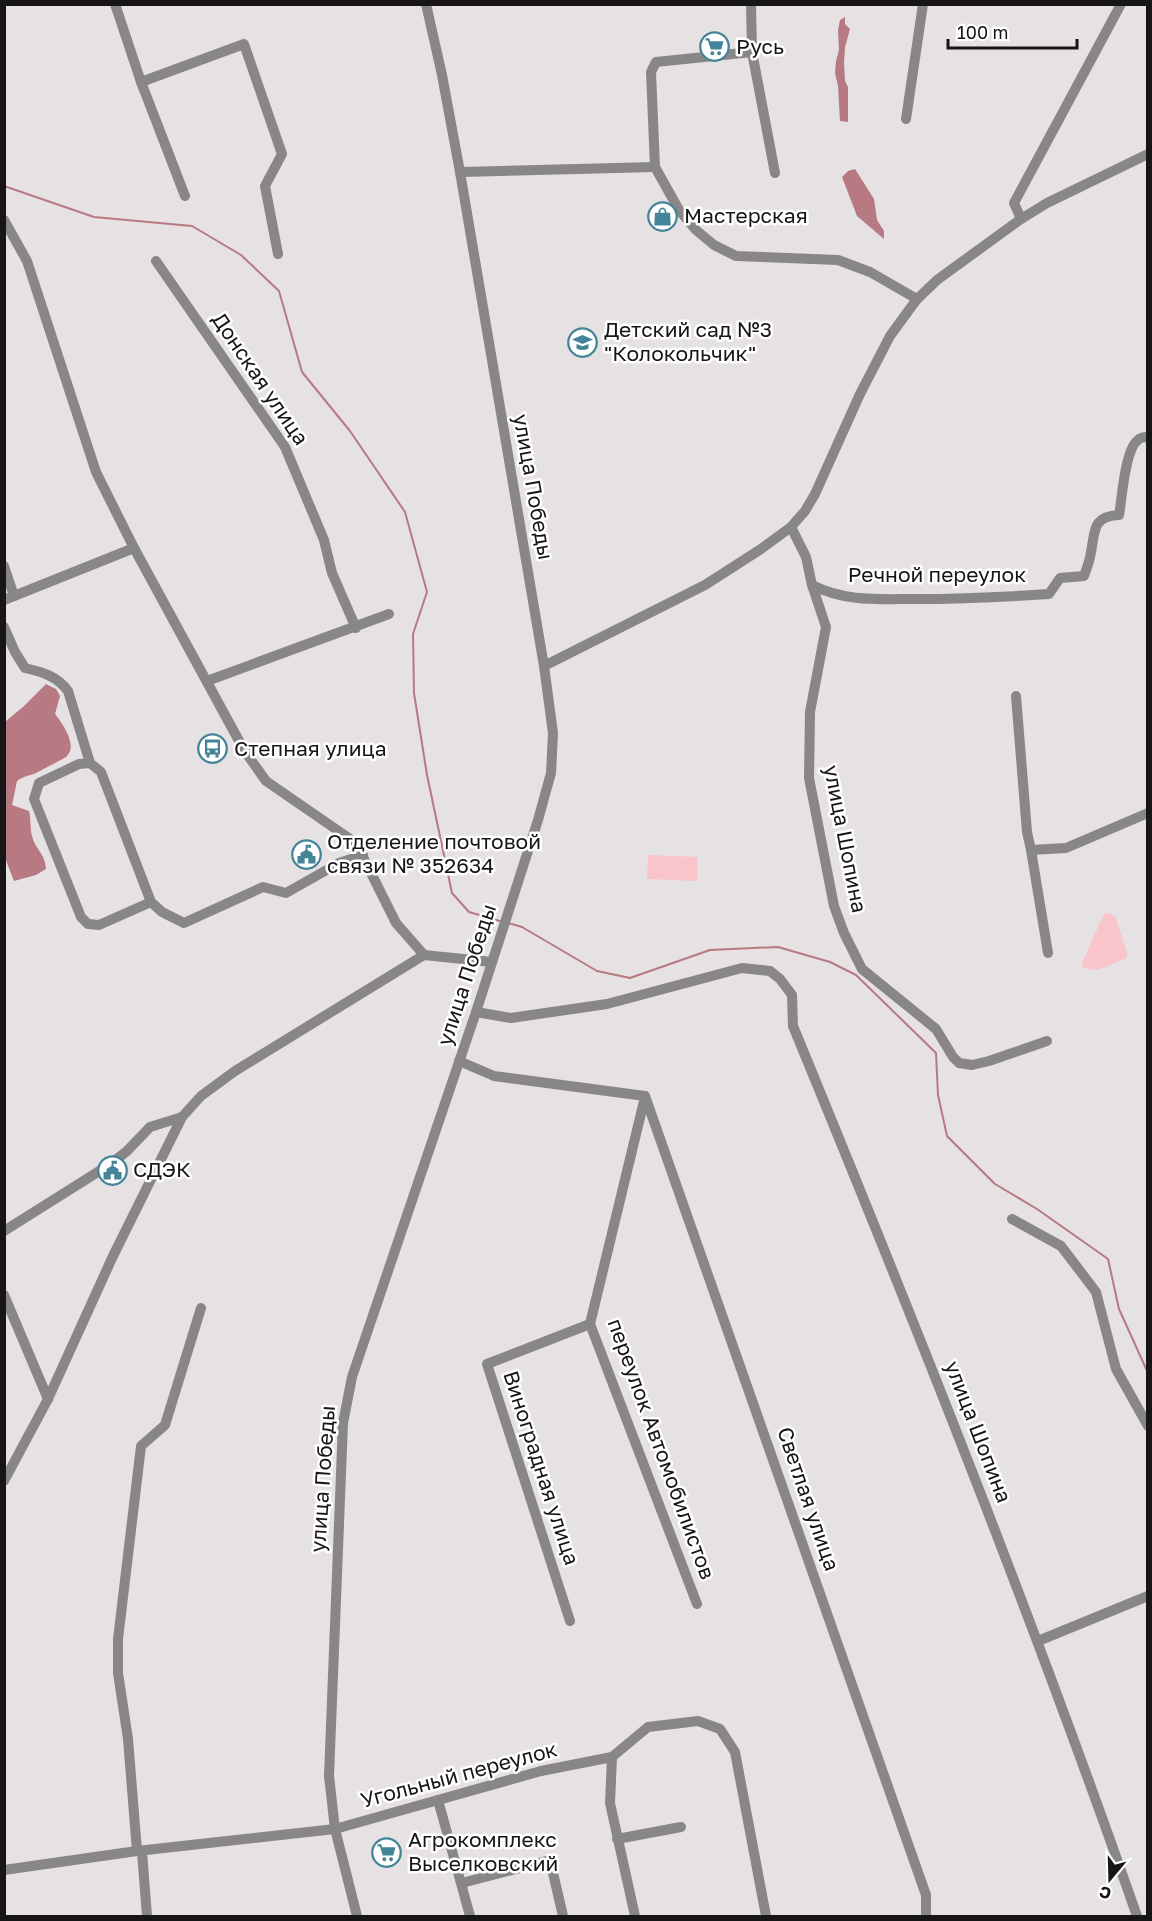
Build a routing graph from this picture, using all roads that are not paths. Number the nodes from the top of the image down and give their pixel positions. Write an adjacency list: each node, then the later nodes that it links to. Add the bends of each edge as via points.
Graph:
1 (115, 4): 7 (street)
2 (426, 4): 11 (street, улица Победы)
3 (751, 4): 6 (street)
4 (923, 4): 8 (street)
5 (1122, 4): 14 (street, via 1014,203)
6 (752, 52): 10 (street, via 656,62 651,72); 12 (street)
7 (141, 82): 13 (street); 16 (street, via 244,44 282,154 265,186)
8 (906, 119)
9 (1148, 154): 14 (street)
10 (655, 167): 11 (street); 18 (street, via 678,210 714,245 736,256 838,261 870,272)
11 (460, 172): 28 (street, улица Победы)
12 (775, 173)
13 (185, 196)
14 (1021, 219): 18 (street)
15 (4, 220): 21 (street, via 27,261 96,472)
16 (278, 254)
17 (156, 261): 27 (street, Донская улица, via 285,447)
18 (917, 299): 20 (street, via 890,336 815,494)
19 (1148, 437): 23 (street, Речной переулок, via 1139,439 1131,449 1119,515 1101,519 1096,526 1084,576 1060,578 1049,594 858,599)
20 (791, 527): 23 (street, улица Шопина, via 806,557); 28 (street, via 705,585)
21 (134, 548): 24 (street); 29 (street)
22 (4, 566): 24 (street)
23 (812, 585): 40 (street, улица Шопина, via 826,627 810,712 809,778 834,906 862,969 936,1029 959,1063 989,1061)
24 (9, 598)
25 (389, 614): 27 (street)
26 (4, 627): 31 (street, via 25,668 60,681 68,691)
27 (356, 628): 29 (street)
28 (544, 666): 38 (street, улица Победы, via 553,733 551,773)
29 (207, 681): 34 (street, via 243,750 266,781 356,843)
30 (1016, 696): 33 (street)
31 (90, 763): 35 (street, via 101,772); 35 (street, via 79,764 39,783 34,799 81,916 88,924 99,925)
32 (1148, 813): 33 (street, via 1066,848)
33 (1031, 850): 36 (street)
34 (363, 855): 35 (street, via 339,863 286,893 263,887 184,923); 37 (street, via 396,923)
35 (151, 902)
36 (1048, 953)
37 (424, 955): 38 (street); 43 (street, via 235,1071 201,1096)
38 (492, 962): 39 (street, улица Победы)
39 (476, 1012): 41 (street, улица Победы); 56 (street, улица Шопина, via 511,1018 607,1004 742,968 770,971 780,979 792,995 793,1026)
40 (1047, 1041)
41 (459, 1061): 42 (street, via 494,1076); 60 (street, улица Победы, via 352,1377 343,1423 329,1776)
42 (645, 1096): 49 (street, переулок Автомобилистов); 71 (street, Светлая улица, via 927,1895)
43 (182, 1117): 45 (street, via 150,1127 112,1163); 50 (street)
44 (1012, 1219): 51 (street, via 1061,1246 1096,1293 1116,1369)
45 (4, 1231)
46 (4, 1295): 48 (street)
47 (201, 1308): 62 (street, via 165,1425 141,1446 118,1639 118,1673)
48 (8, 1316): 50 (street)
49 (590, 1324): 54 (street, переулок Автомобилистов); 55 (street, Виноградная улица, via 487,1364)
50 (48, 1399): 52 (street)
51 (1148, 1426)
52 (4, 1481)
53 (1148, 1596): 56 (street)
54 (697, 1604)
55 (570, 1621)
56 (1038, 1641): 72 (street, улица Шопина)
57 (612, 1757): 58 (street, Угольный переулок, via 541,1771); 61 (street, via 610,1803); 70 (street, Угольный переулок, via 648,1727 698,1721 720,1729 735,1752)
58 (438, 1800): 60 (street, Угольный переулок); 64 (street)
59 (681, 1827): 61 (street)
60 (335, 1829): 62 (street, Угольный переулок); 66 (street, улица Победы)
61 (617, 1839): 69 (street)
62 (140, 1851): 63 (street, Угольный переулок); 65 (street)
63 (4, 1870)
64 (462, 1882): 67 (street); 68 (street, via 550,1860)
65 (147, 1917)
66 (357, 1917)
67 (471, 1917)
68 (563, 1917)
69 (635, 1917)
70 (766, 1917)
71 (926, 1917)
72 (1137, 1917)

